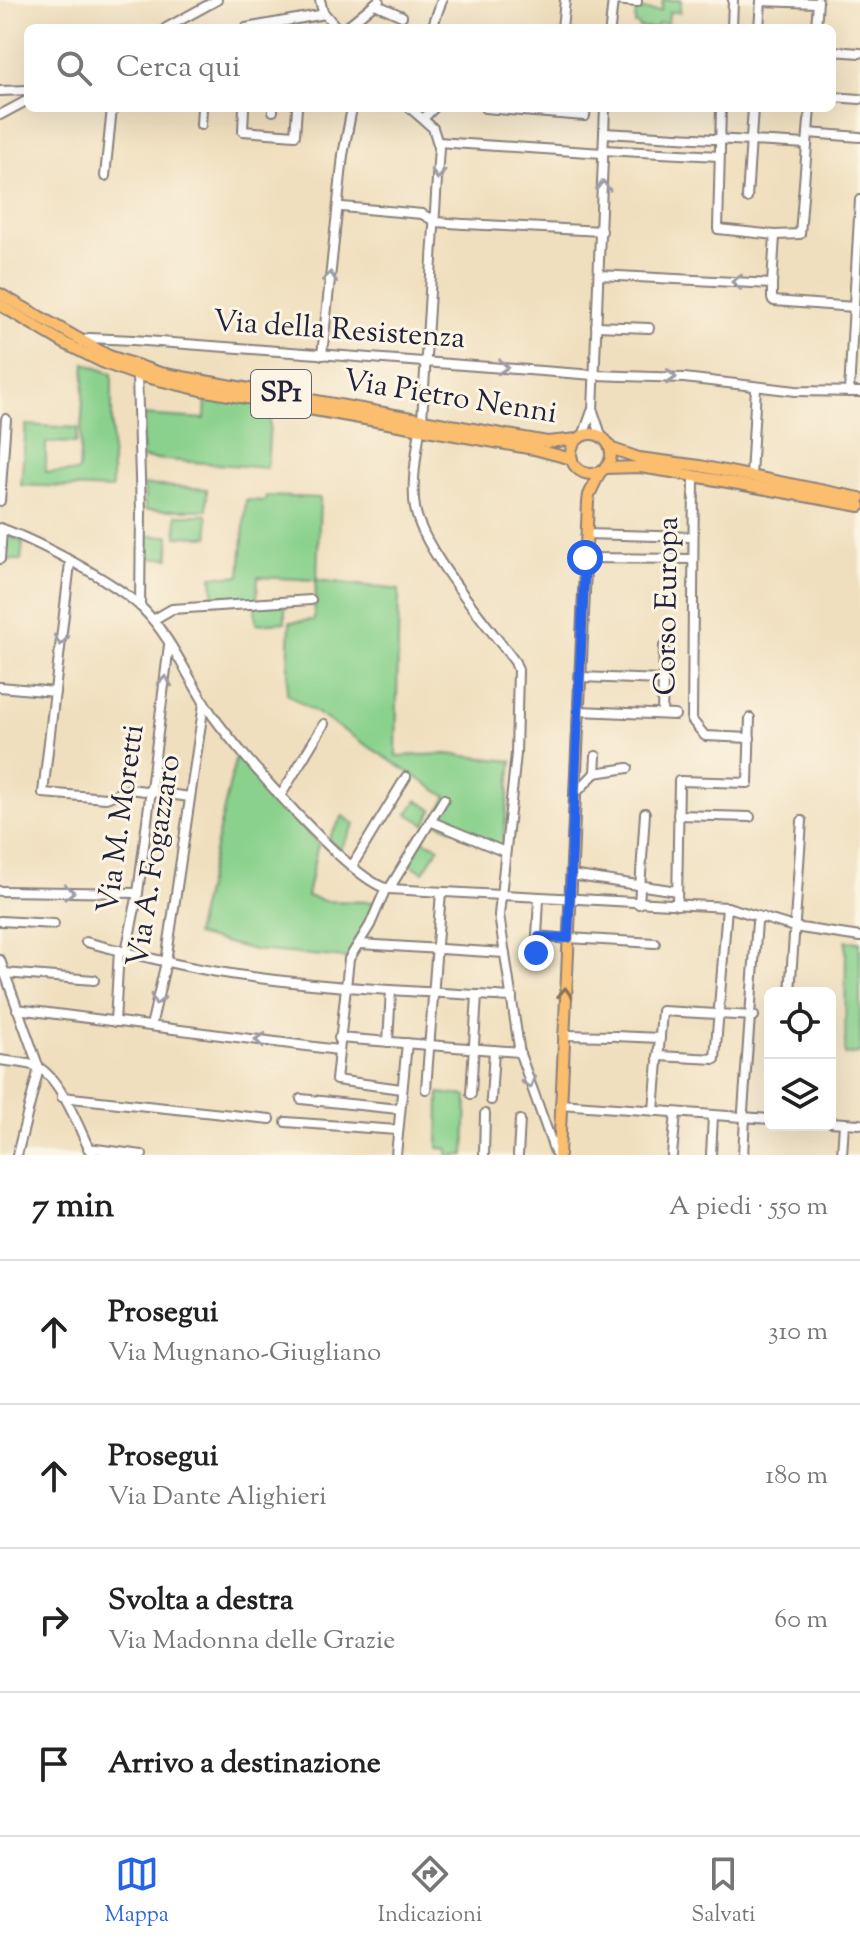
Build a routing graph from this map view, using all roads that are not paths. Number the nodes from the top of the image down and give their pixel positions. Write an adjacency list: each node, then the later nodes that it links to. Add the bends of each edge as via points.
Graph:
1 (217, 0): 13 (street)
2 (320, 0): 11 (street)
3 (442, 0): 16 (street)
4 (565, 0): 17 (street)
5 (613, 0): 6 (street); 18 (street)
6 (637, 0)
7 (733, 0): 19 (street)
8 (377, 2): 10 (street); 12 (street)
9 (818, 2): 20 (street, via 761,1); 21 (street)
10 (402, 16)
11 (332, 21): 12 (street); 14 (street)
12 (354, 22): 15 (street)
13 (173, 24)
14 (295, 24)
15 (351, 24)
16 (433, 24)
17 (562, 24)
18 (610, 24)
19 (732, 24)
20 (759, 24)
21 (816, 24)
22 (836, 51): 23 (street)
23 (860, 53)
24 (24, 90): 25 (street)
25 (0, 91)
26 (836, 97): 27 (street)
27 (860, 99)
28 (24, 102): 42 (street)
29 (112, 112): 54 (street)
30 (202, 112): 44 (street)
31 (244, 112): 32 (street, via 243,131 295,135)
32 (297, 112)
33 (351, 112): 71 (street, one-way to 33)
34 (416, 112): 43 (street)
35 (430, 112): 43 (street)
36 (535, 112): 37 (street)
37 (586, 112)
38 (605, 112): 45 (street)
39 (721, 112): 48 (street)
40 (753, 112): 49 (street)
41 (810, 112): 46 (street)
42 (0, 115)
43 (424, 118): 50 (street)
44 (201, 125)
45 (604, 133): 48 (street); 52 (street)
46 (808, 133): 47 (street); 51 (street)
47 (860, 137)
48 (721, 139): 49 (street); 60 (street, via 718,229)
49 (751, 141): 51 (street); 55 (street)
50 (438, 142): 52 (street); 58 (street, one-way to 58)
51 (807, 144): 60 (street, via 800,234)
52 (603, 151): 53 (street); 59 (street, one-way to 52)
53 (719, 156)
54 (105, 176)
55 (747, 198)
56 (860, 200): 61 (street)
57 (342, 207): 58 (street, via 422,214)
58 (436, 222): 59 (street); 72 (street)
59 (602, 231): 63 (street)
60 (775, 235): 64 (street)
61 (859, 244): 62 (street)
62 (858, 265): 66 (street)
63 (599, 275): 64 (street, one-way to 63); 68 (street)
64 (772, 284): 66 (street, via 774,301)
65 (0, 294): 70 (main road, Via Pietro Nenni / SP1)
66 (856, 301): 76 (street)
67 (0, 305): 73 (main road, Via Pietro Nenni / SP1, via 64,343)
68 (596, 326): 69 (street); 74 (street)
69 (649, 328)
70 (82, 342): 71 (street, Via della Resistenza, via 119,339); 80 (main road, Via Pietro Nenni / SP1, via 160,373)
71 (322, 355): 72 (street, Via della Resistenza)
72 (426, 360): 74 (street, Via della Resistenza, one-way to 74); 80 (street)
73 (137, 375): 80 (main road, Via Pietro Nenni / SP1); 100 (street)
74 (594, 375): 75 (street, Via della Resistenza, one-way to 75); 78 (street)
75 (756, 387): 76 (street, Via della Resistenza); 87 (street)
76 (849, 392): 77 (street, Via della Resistenza)
77 (860, 392)
78 (593, 411): 81 (street); 82 (street)
79 (6, 419): 90 (street)
80 (421, 424): 81 (main road, Via Pietro Nenni / SP1, via 547,442); 84 (main road, Via Pietro Nenni / SP1, via 534,449); 129 (street, via 414,491 417,520 440,562 518,670 517,746)
81 (580, 438): 82 (main road); 84 (main road, via 572,449)
82 (602, 438): 83 (main road)
83 (610, 448): 85 (main road); 87 (main road, via 639,458)
84 (575, 464): 85 (main road, via 589,474); 88 (main road)
85 (602, 470): 86 (main road, via 640,467); 88 (main road)
86 (694, 476): 91 (main road); 94 (street, Corso Europa)
87 (751, 476): 89 (main road)
88 (589, 495): 93 (main road)
89 (860, 498)
90 (0, 501)
91 (860, 506)
92 (1, 529): 96 (street); 98 (street)
93 (586, 534): 94 (street); 95 (main road)
94 (692, 537): 97 (street, Corso Europa)
95 (585, 558): 97 (street); 104 (main road)
96 (0, 559)
97 (692, 559): 114 (street, Corso Europa, via 692,720 705,736)
98 (70, 563): 100 (street); 107 (street, one-way to 107)
99 (311, 600): 101 (street, via 172,609)
100 (140, 606): 101 (street)
101 (153, 620): 102 (street)
102 (169, 645): 108 (street); 119 (street, Via M. Moretti, one-way to 102)
103 (664, 646): 105 (street)
104 (580, 677): 105 (street); 109 (main road)
105 (663, 680): 110 (street)
106 (0, 687): 107 (street)
107 (55, 692): 119 (street, via 43,793 106,798 130,789)
108 (204, 702): 120 (street, via 238,750); 122 (street, Via A. Fogazzaro)
109 (579, 711): 110 (street); 121 (main road)
110 (662, 714): 111 (street)
111 (675, 715)
112 (750, 718): 114 (street)
113 (324, 724): 120 (street)
114 (750, 738): 125 (street, via 748,783 679,781)
115 (596, 756): 117 (street)
116 (628, 768): 117 (street)
117 (595, 773): 121 (street)
118 (406, 777): 130 (street)
119 (151, 791): 122 (street); 137 (street, Via M. Moretti)
120 (281, 795): 130 (street)
121 (575, 795): 131 (main road)
122 (190, 797): 159 (street, Via A. Fogazzaro)
123 (444, 799): 127 (street)
124 (645, 813): 132 (street)
125 (678, 815): 126 (street); 135 (street)
126 (750, 817)
127 (430, 821): 129 (street); 133 (street)
128 (802, 821): 147 (street)
129 (505, 852): 138 (street)
130 (352, 866): 133 (street)
131 (571, 875): 132 (street); 140 (main road)
132 (640, 886): 135 (street); 141 (street)
133 (388, 889): 136 (street); 153 (street)
134 (0, 891): 137 (street, one-way to 137)
135 (677, 891): 142 (street)
136 (441, 892): 138 (street); 154 (street)
137 (138, 893): 155 (street, Via M. Moretti)
138 (500, 896): 139 (street); 156 (street)
139 (539, 899): 140 (street); 148 (street)
140 (570, 900): 141 (street); 150 (main road)
141 (639, 904): 142 (street)
142 (677, 905): 143 (street)
143 (727, 907): 144 (street); 169 (street)
144 (762, 917): 147 (street); 170 (street)
145 (0, 921): 146 (street)
146 (54, 924)
147 (794, 927): 149 (street); 163 (street)
148 (539, 937): 150 (street); 157 (street, via 536,953)
149 (860, 937)
150 (568, 939): 152 (street); 173 (main road, one-way to 150)
151 (86, 942): 155 (street)
152 (655, 943)
153 (360, 944): 154 (street); 162 (street, via 349,959)
154 (436, 949): 156 (street); 165 (street)
155 (123, 951): 159 (street); 171 (street, Via M. Moretti)
156 (505, 953): 167 (street)
157 (529, 957)
158 (0, 960): 160 (street)
159 (166, 962): 162 (street); 172 (street, Via A. Fogazzaro, one-way to 172)
160 (4, 973): 161 (street); 168 (street)
161 (94, 980)
162 (346, 986): 164 (street); 174 (street)
163 (790, 987)
164 (391, 990): 165 (street); 176 (street)
165 (433, 993): 166 (street); 178 (street)
166 (477, 995): 167 (street); 179 (street)
167 (512, 997): 182 (street)
168 (17, 1009): 171 (street); 185 (street)
169 (717, 1014): 170 (street); 175 (street, via 662,1011); 183 (street, via 715,1059)
170 (752, 1016): 198 (street)
171 (115, 1022): 172 (street)
172 (151, 1026): 180 (street, one-way to 172)
173 (563, 1035): 175 (street); 192 (main road)
174 (339, 1038): 176 (street); 180 (street)
175 (660, 1038): 183 (street)
176 (388, 1042): 177 (street)
177 (407, 1043): 178 (street); 186 (street)
178 (430, 1045): 179 (street); 187 (street)
179 (474, 1048): 181 (street); 188 (street)
180 (338, 1050): 186 (street, via 336,1080)
181 (494, 1050): 182 (street); 191 (street)
182 (520, 1052): 213 (street, one-way to 213)
183 (658, 1056): 194 (street)
184 (0, 1060): 185 (street)
185 (39, 1068): 189 (street); 208 (street)
186 (401, 1089): 193 (street)
187 (426, 1089)
188 (471, 1094)
189 (62, 1097): 199 (street); 207 (street)
190 (301, 1099): 193 (street)
191 (491, 1100)
192 (560, 1104): 194 (street); 213 (main road)
193 (399, 1109): 206 (street)
194 (654, 1111): 195 (street)
195 (676, 1113): 197 (street); 214 (street)
196 (485, 1114): 211 (street)
197 (713, 1116): 198 (street); 215 (street)
198 (745, 1118): 200 (street); 216 (street)
199 (270, 1119)
200 (764, 1119)
201 (520, 1120): 212 (street)
202 (286, 1122): 206 (street)
203 (836, 1122): 204 (street)
204 (844, 1123): 205 (street); 217 (street)
205 (860, 1124)
206 (397, 1130): 210 (street)
207 (90, 1152): 209 (street)
208 (17, 1155)
209 (142, 1155)
210 (396, 1155)
211 (484, 1155)
212 (518, 1155)
213 (557, 1155)
214 (672, 1155)
215 (711, 1155)
216 (743, 1155)
217 (842, 1155)

